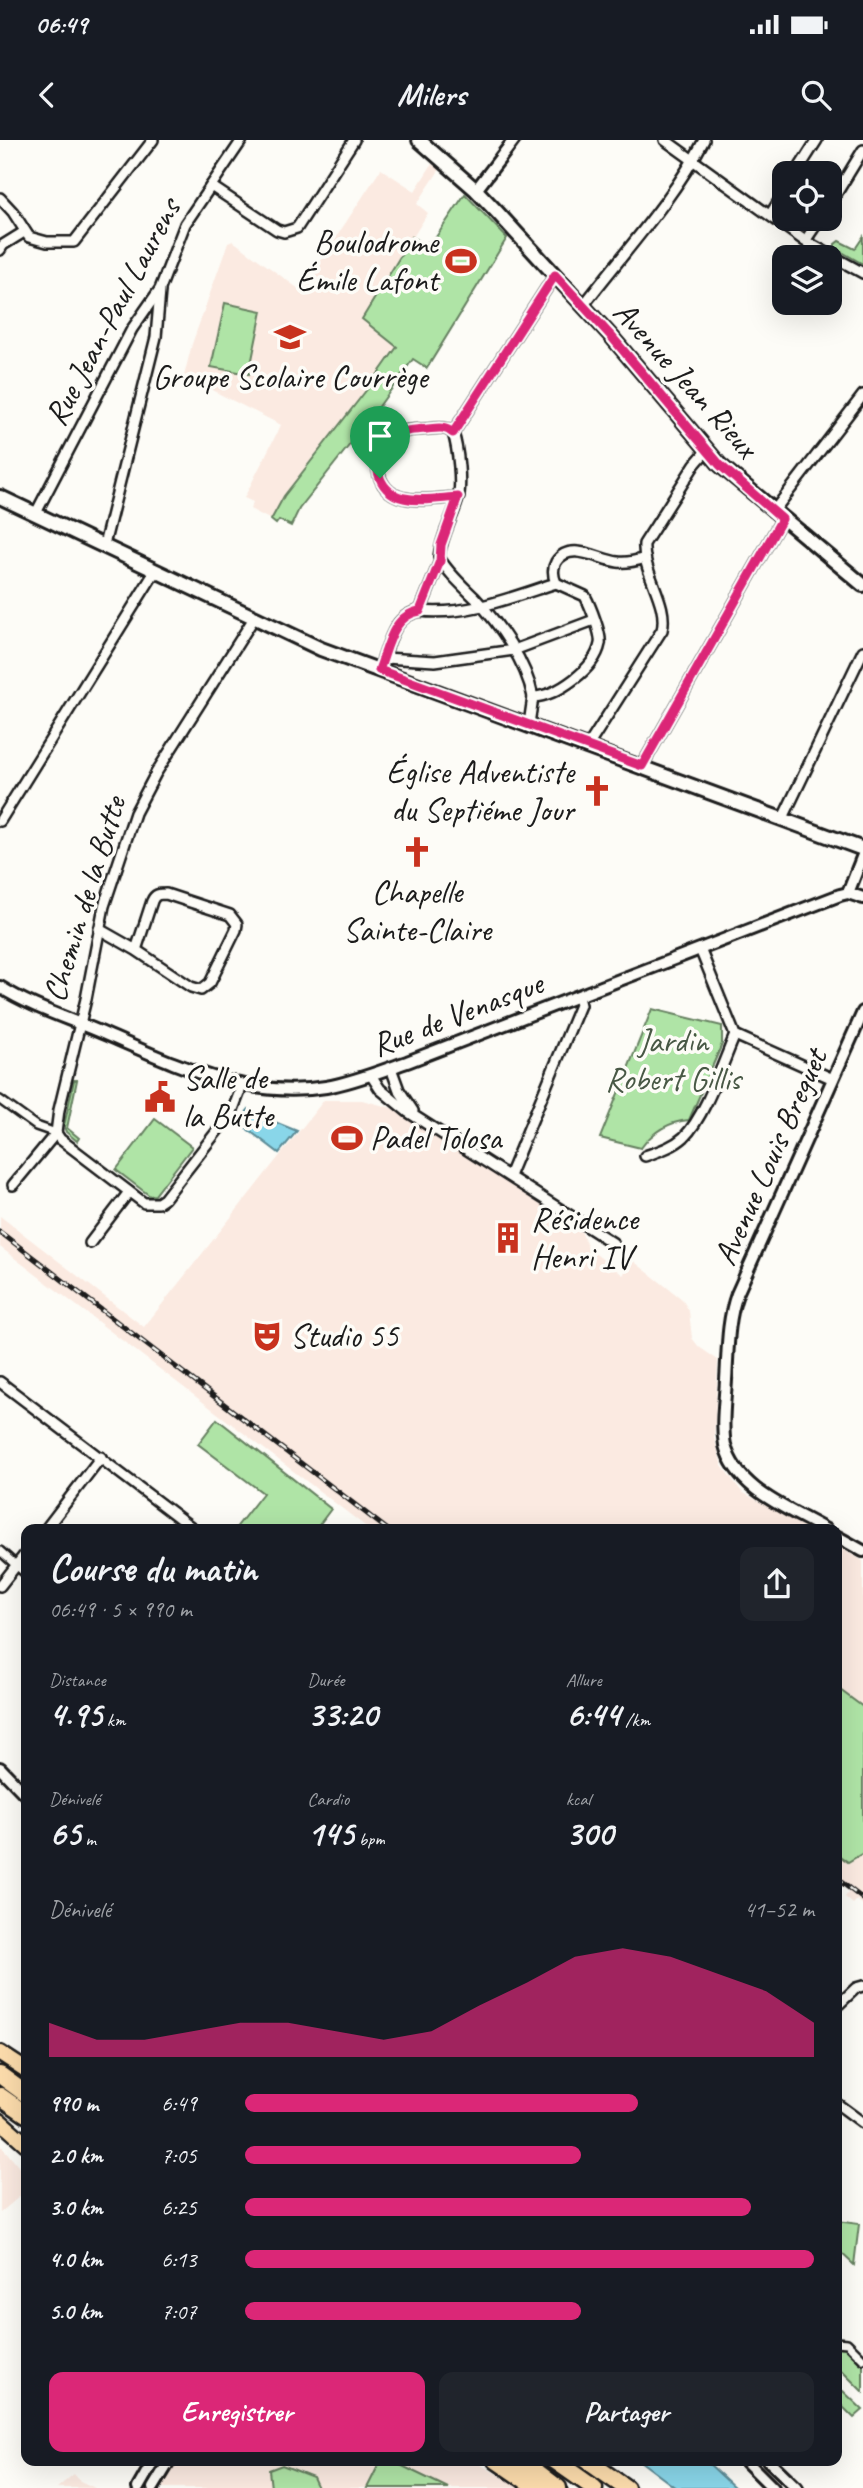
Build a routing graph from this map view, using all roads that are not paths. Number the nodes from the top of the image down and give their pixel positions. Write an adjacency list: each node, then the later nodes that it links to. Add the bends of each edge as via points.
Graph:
1 (153, 140): 19 (street, via 74,242 38,240)
2 (242, 140): 13 (street, Rue Jean-Paul Laurens)
3 (354, 140): 13 (street, via 291,231 277,230)
4 (419, 140): 14 (main road, Avenue Jean Rieux)
5 (514, 140): 14 (street)
6 (666, 140): 10 (street)
7 (704, 140): 10 (street)
8 (817, 140): 11 (street)
9 (863, 150): 12 (street)
10 (693, 159): 17 (street); 25 (street)
11 (804, 161)
12 (842, 184)
13 (211, 186): 24 (street, Rue Jean-Paul Laurens, via 186,225)
14 (476, 190): 23 (main road, Avenue Jean Rieux)
15 (0, 198): 19 (street)
16 (772, 212): 17 (street)
17 (770, 215): 20 (street)
18 (812, 231): 20 (street)
19 (24, 232): 21 (street)
20 (806, 241): 22 (street)
21 (0, 250)
22 (863, 273)
23 (555, 275): 25 (main road, Avenue Jean Rieux); 27 (street)
24 (160, 289): 31 (street, Rue Jean-Paul Laurens, via 132,329); 33 (street, via 156,337)
25 (583, 306): 28 (main road, Avenue Jean Rieux)
26 (863, 395): 32 (street)
27 (453, 433): 30 (street); 30 (street, via 442,428 398,433 382,447 378,471 382,484 397,496)
28 (707, 450): 32 (main road, Avenue Jean Rieux); 34 (street, via 648,537)
29 (0, 497): 31 (main road)
30 (458, 497): 35 (street)
31 (36, 513): 33 (main road)
32 (778, 515): 38 (main road, Avenue Jean Rieux); 49 (street)
33 (104, 545): 36 (main road)
34 (645, 558): 37 (street, via 616,562 581,552 567,553 555,564); 48 (street, via 663,617 662,630)
35 (440, 561): 39 (street); 40 (street)
36 (156, 570): 41 (main road); 51 (street)
37 (556, 583): 39 (street); 42 (street, via 585,596)
38 (863, 585)
39 (482, 606): 40 (street, via 445,613); 43 (street)
40 (420, 611): 45 (street, via 395,628)
41 (254, 618): 45 (main road, via 321,649); 56 (street, Chemin de la Butte, via 140,801)
42 (594, 620): 43 (street); 46 (street, via 600,644 582,674 572,683)
43 (514, 650): 45 (street); 46 (street)
44 (863, 651): 50 (street)
45 (382, 664): 47 (main road)
46 (533, 697): 47 (street)
47 (529, 724): 48 (main road)
48 (588, 746): 49 (main road)
49 (642, 766): 50 (main road)
50 (783, 818): 52 (main road)
51 (0, 821)
52 (863, 849)
53 (863, 855): 54 (street)
54 (848, 893): 55 (street); 57 (street, Rue de Venasque)
55 (863, 898)
56 (99, 929): 58 (street); 62 (street, Chemin de la Butte)
57 (700, 949): 60 (street, Rue de Venasque); 63 (street)
58 (136, 950): 58 (street, via 201,990 210,984 237,924 230,915 159,894 154,896)
59 (0, 987): 62 (street, Chemin de la Butte)
60 (578, 997): 64 (street, Rue de Venasque); 72 (street, via 580,1005)
61 (863, 1012): 66 (street, Avenue Louis Breguet)
62 (78, 1027): 67 (street, Rue de Venasque); 70 (street)
63 (735, 1034): 66 (street); 71 (street, via 696,1123 667,1149)
64 (391, 1068): 65 (street, Rue de Venasque); 69 (street, via 405,1102)
65 (371, 1074): 67 (street, Rue de Venasque, via 309,1089); 69 (street, via 383,1093)
66 (833, 1079): 81 (street, Avenue Louis Breguet, via 737,1294 730,1325 724,1424 725,1445 742,1478)
67 (242, 1086): 74 (street, via 232,1112 164,1199 144,1203)
68 (0, 1100): 70 (street, via 36,1126)
69 (425, 1122): 72 (street)
70 (56, 1133): 73 (street); 74 (street)
71 (645, 1156)
72 (509, 1176): 76 (street)
73 (13, 1185)
74 (129, 1192): 75 (street)
75 (90, 1243)
76 (613, 1243)
77 (0, 1382): 78 (street)
78 (101, 1457): 79 (street); 80 (street)
79 (50, 1524)
80 (187, 1524)
81 (816, 1524)
82 (842, 1539): 84 (street)
83 (0, 1551): 86 (street)
84 (863, 1551)
85 (21, 1559): 86 (street)
86 (16, 1565): 87 (street); 88 (street)
87 (21, 1570)
88 (0, 1586)
89 (0, 1768): 90 (street)
90 (21, 1790)
91 (859, 1987): 92 (street)
92 (842, 2002)
93 (0, 2053): 94 (main road)
94 (21, 2067)
95 (0, 2075): 96 (highway)
96 (21, 2090)
97 (0, 2096): 99 (highway)
98 (842, 2107): 101 (street)
99 (21, 2111)
100 (0, 2121): 102 (main road)
101 (863, 2123)
102 (21, 2140)
103 (842, 2343): 104 (street)
104 (863, 2359)
105 (151, 2466): 113 (street)
106 (166, 2466): 114 (street)
107 (505, 2466): 115 (highway)
108 (529, 2466): 116 (highway)
109 (563, 2466): 117 (highway)
110 (595, 2466): 118 (highway)
111 (751, 2466): 119 (street)
112 (774, 2466): 120 (street)
113 (138, 2488)
114 (153, 2488)
115 (537, 2488)
116 (558, 2488)
117 (594, 2488)
118 (626, 2488)
119 (773, 2488)
120 (797, 2488)

